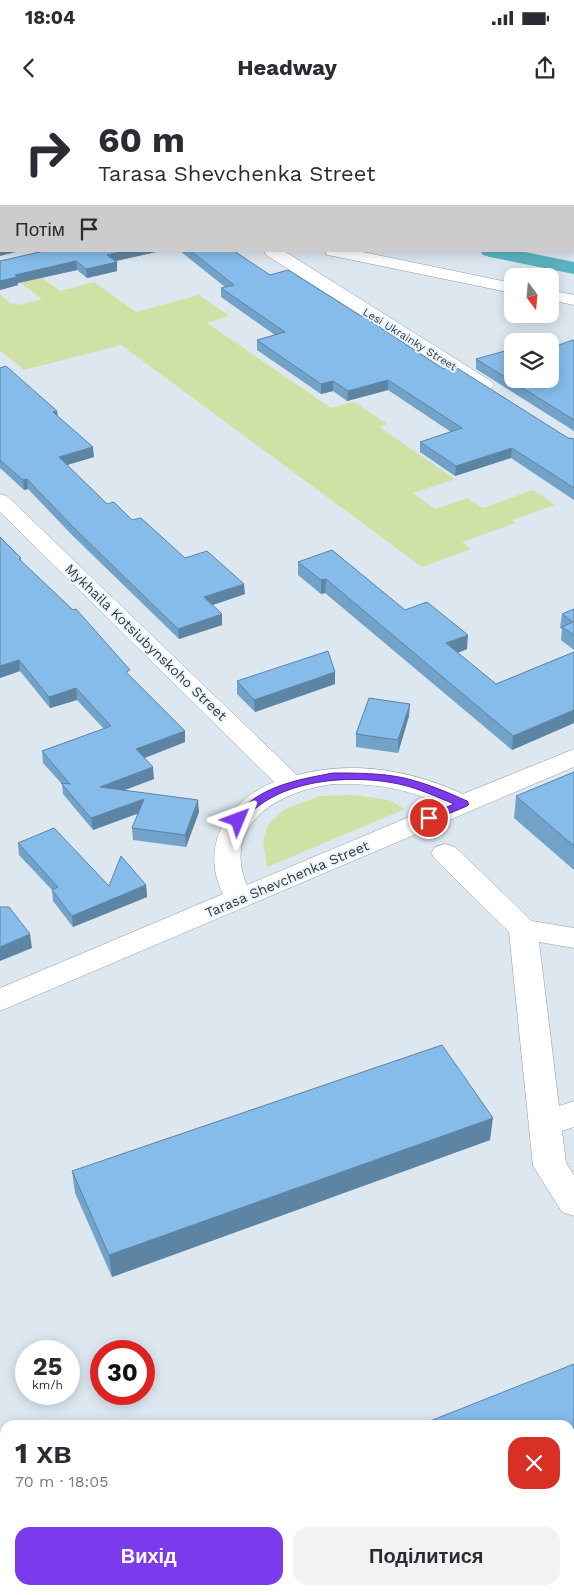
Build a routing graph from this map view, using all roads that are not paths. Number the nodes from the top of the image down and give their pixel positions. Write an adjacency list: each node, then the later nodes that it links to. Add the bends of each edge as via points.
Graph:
1 (274, 252): 6 (main road, Lesi Ukrainky Street)
2 (338, 252): 3 (main road)
3 (504, 286)
4 (559, 298): 5 (main road)
5 (574, 300)
6 (502, 397)
7 (0, 500): 9 (main road, Mykhaila Kotsiubynskoho Street)
8 (574, 757): 10 (main road, Tarasa Shevchenka Street)
9 (292, 784): 10 (main road, via 333,776 368,777 403,782); 12 (main road, via 266,796 244,812 233,829 227,853 229,876)
10 (463, 804): 12 (main road, Tarasa Shevchenka Street)
11 (445, 853): 13 (main road)
12 (240, 899): 15 (main road, Tarasa Shevchenka Street)
13 (523, 930): 14 (main road); 16 (main road)
14 (574, 938)
15 (0, 1000)
16 (559, 1119): 17 (main road, via 550,1166)
17 (574, 1202)

